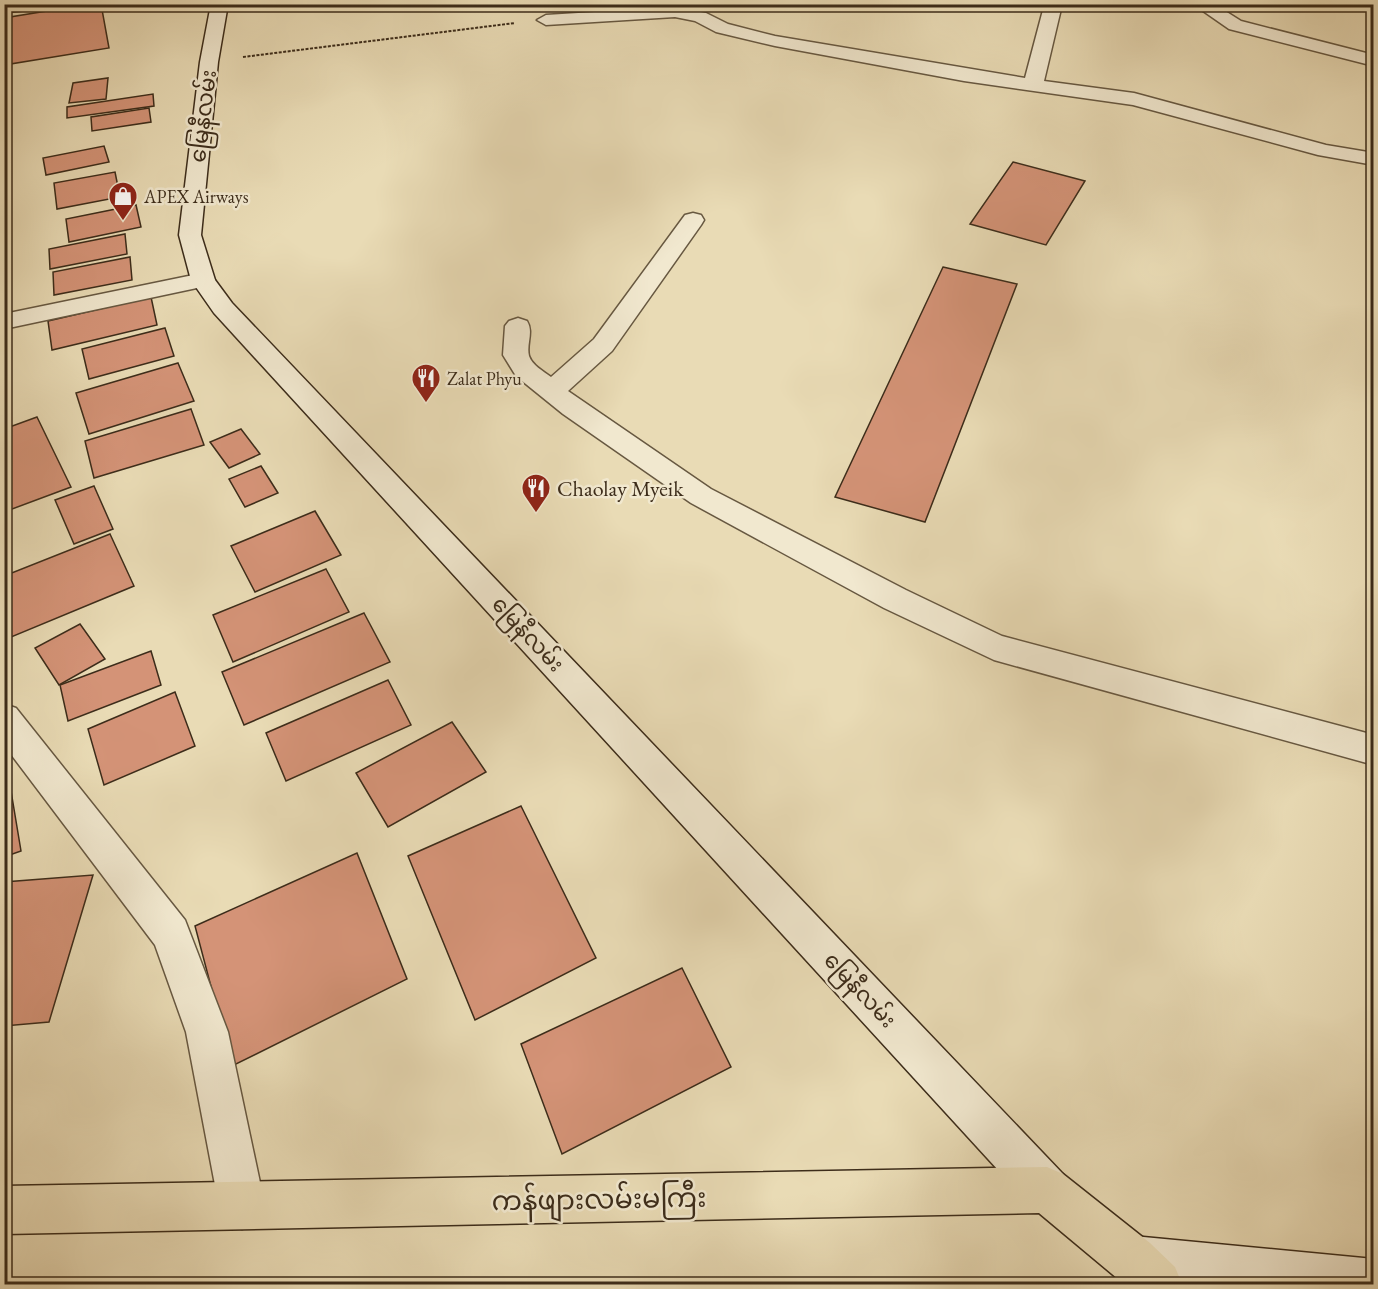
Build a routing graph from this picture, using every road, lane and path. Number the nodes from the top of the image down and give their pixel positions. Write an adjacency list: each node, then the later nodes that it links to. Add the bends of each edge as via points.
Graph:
1 (219, 4): 6 (street, မြေနီလမ်း)
2 (1046, 4): 7 (street, via 1052,9)
3 (1201, 4): 5 (street, via 1235,25)
4 (546, 20): 6 (path); 7 (street, via 675,12 775,41)
5 (1374, 61)
6 (209, 62): 10 (street, မြေနီလမ်း, via 190,235)
7 (1033, 84): 8 (street, via 1134,99 1325,152)
8 (1374, 159)
9 (693, 220): 13 (street, via 603,345)
10 (203, 280): 11 (street); 16 (street, မြေနီလမ်း, via 223,308)
11 (4, 322)
12 (518, 326): 13 (street, via 516,355 525,370)
13 (553, 391): 15 (street, via 701,496 994,647)
14 (4, 718): 17 (street, via 171,934 207,1032)
15 (1374, 750)
16 (1047, 1190): 17 (main road, ကန်ဖျားလမ်းမကြီး); 19 (main road)
17 (242, 1206): 18 (main road, ကန်ဖျားလမ်းမကြီး)
18 (4, 1210)
19 (1146, 1272): 20 (street)
20 (1374, 1283)

